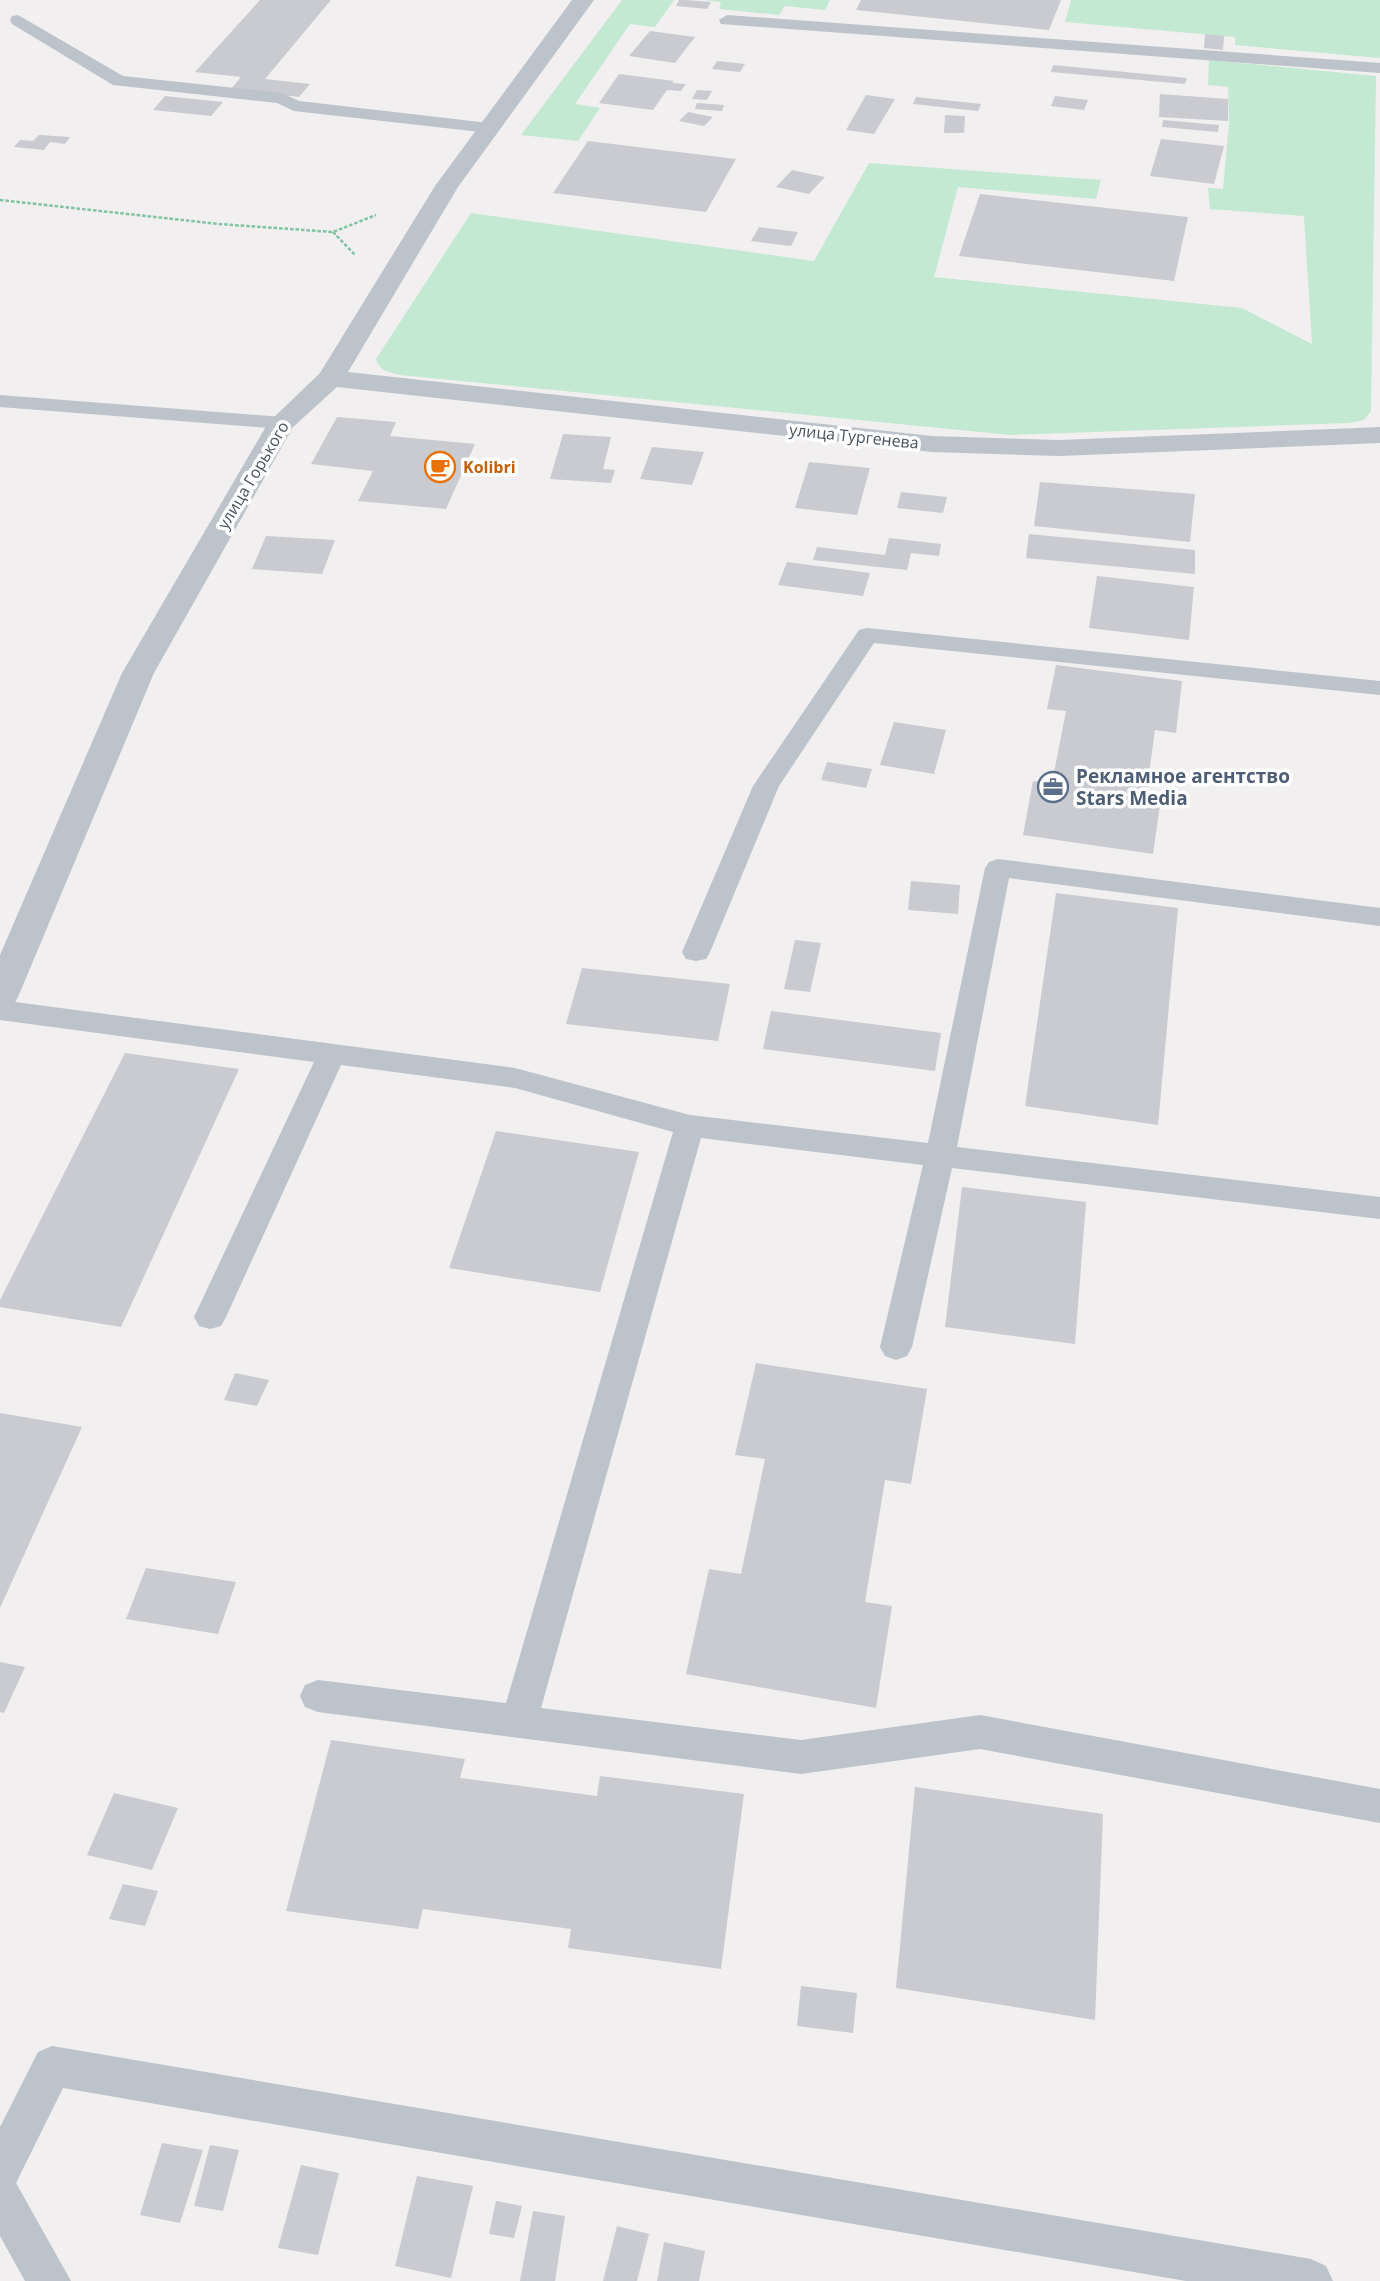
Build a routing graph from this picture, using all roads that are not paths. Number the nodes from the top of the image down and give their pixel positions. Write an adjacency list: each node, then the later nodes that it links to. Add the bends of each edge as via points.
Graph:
1 (583, 0): 5 (street, улица Горького)
2 (18, 20): 5 (lane, via 119,81 282,98 294,106)
3 (727, 20): 4 (lane)
4 (1380, 68)
5 (489, 128): 6 (street, улица Горького, via 447,186)
6 (331, 377): 8 (street, улица Горького); 9 (street, улица Тургенева, via 932,444 1060,448)
7 (0, 401): 8 (lane)
8 (282, 423): 13 (street, улица Горького, via 138,673)
9 (1380, 435)
10 (1380, 688): 12 (lane, via 867,635 766,786)
11 (1380, 917): 17 (lane, via 998,868)
12 (696, 952)
13 (0, 997)
14 (0, 1010): 15 (lane)
15 (332, 1054): 16 (lane, via 514,1078); 19 (lane)
16 (690, 1126): 17 (lane); 22 (lane)
17 (940, 1156): 18 (lane); 20 (lane)
18 (1380, 1208)
19 (210, 1318)
20 (896, 1347)
21 (318, 1696): 22 (lane)
22 (519, 1721): 23 (lane, via 801,1757 980,1732)
23 (1380, 1806)
24 (0, 2171): 27 (lane, via 52,2066)
25 (0, 2195): 26 (lane)
26 (49, 2281)
27 (1311, 2281)

